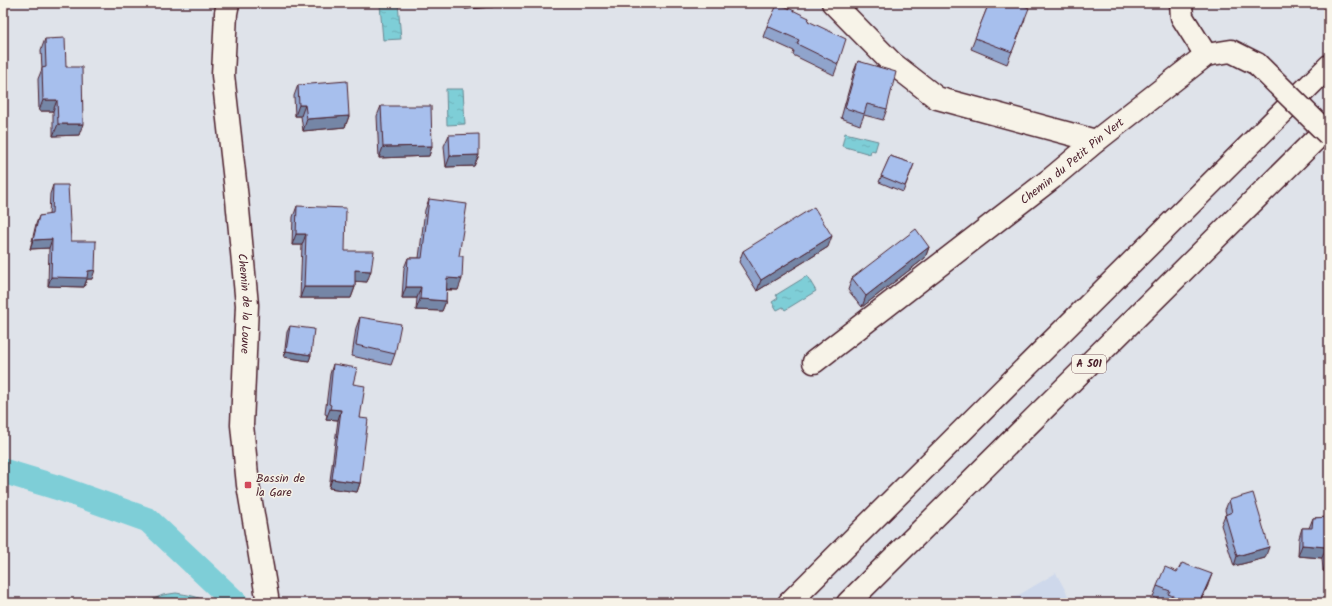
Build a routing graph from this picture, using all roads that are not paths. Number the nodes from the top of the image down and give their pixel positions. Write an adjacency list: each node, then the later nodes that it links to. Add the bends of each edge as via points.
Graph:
1 (228, 3): 10 (main road, Chemin de la Louve, via 223,75 238,199 247,305 242,425 248,485)
2 (833, 3): 8 (main road, via 892,63 937,98)
3 (1181, 3): 4 (main road, via 1182,17)
4 (1206, 55): 7 (main road, Chemin du Petit Pin Vert, bridge, via 1231,51 1257,64); 8 (main road, Chemin du Petit Pin Vert)
5 (1329, 66): 11 (main road)
6 (1329, 126): 12 (main road, A 501)
7 (1329, 135)
8 (1096, 141): 9 (main road, Chemin du Petit Pin Vert)
9 (814, 362)
10 (268, 603)
11 (789, 603)
12 (848, 603)

